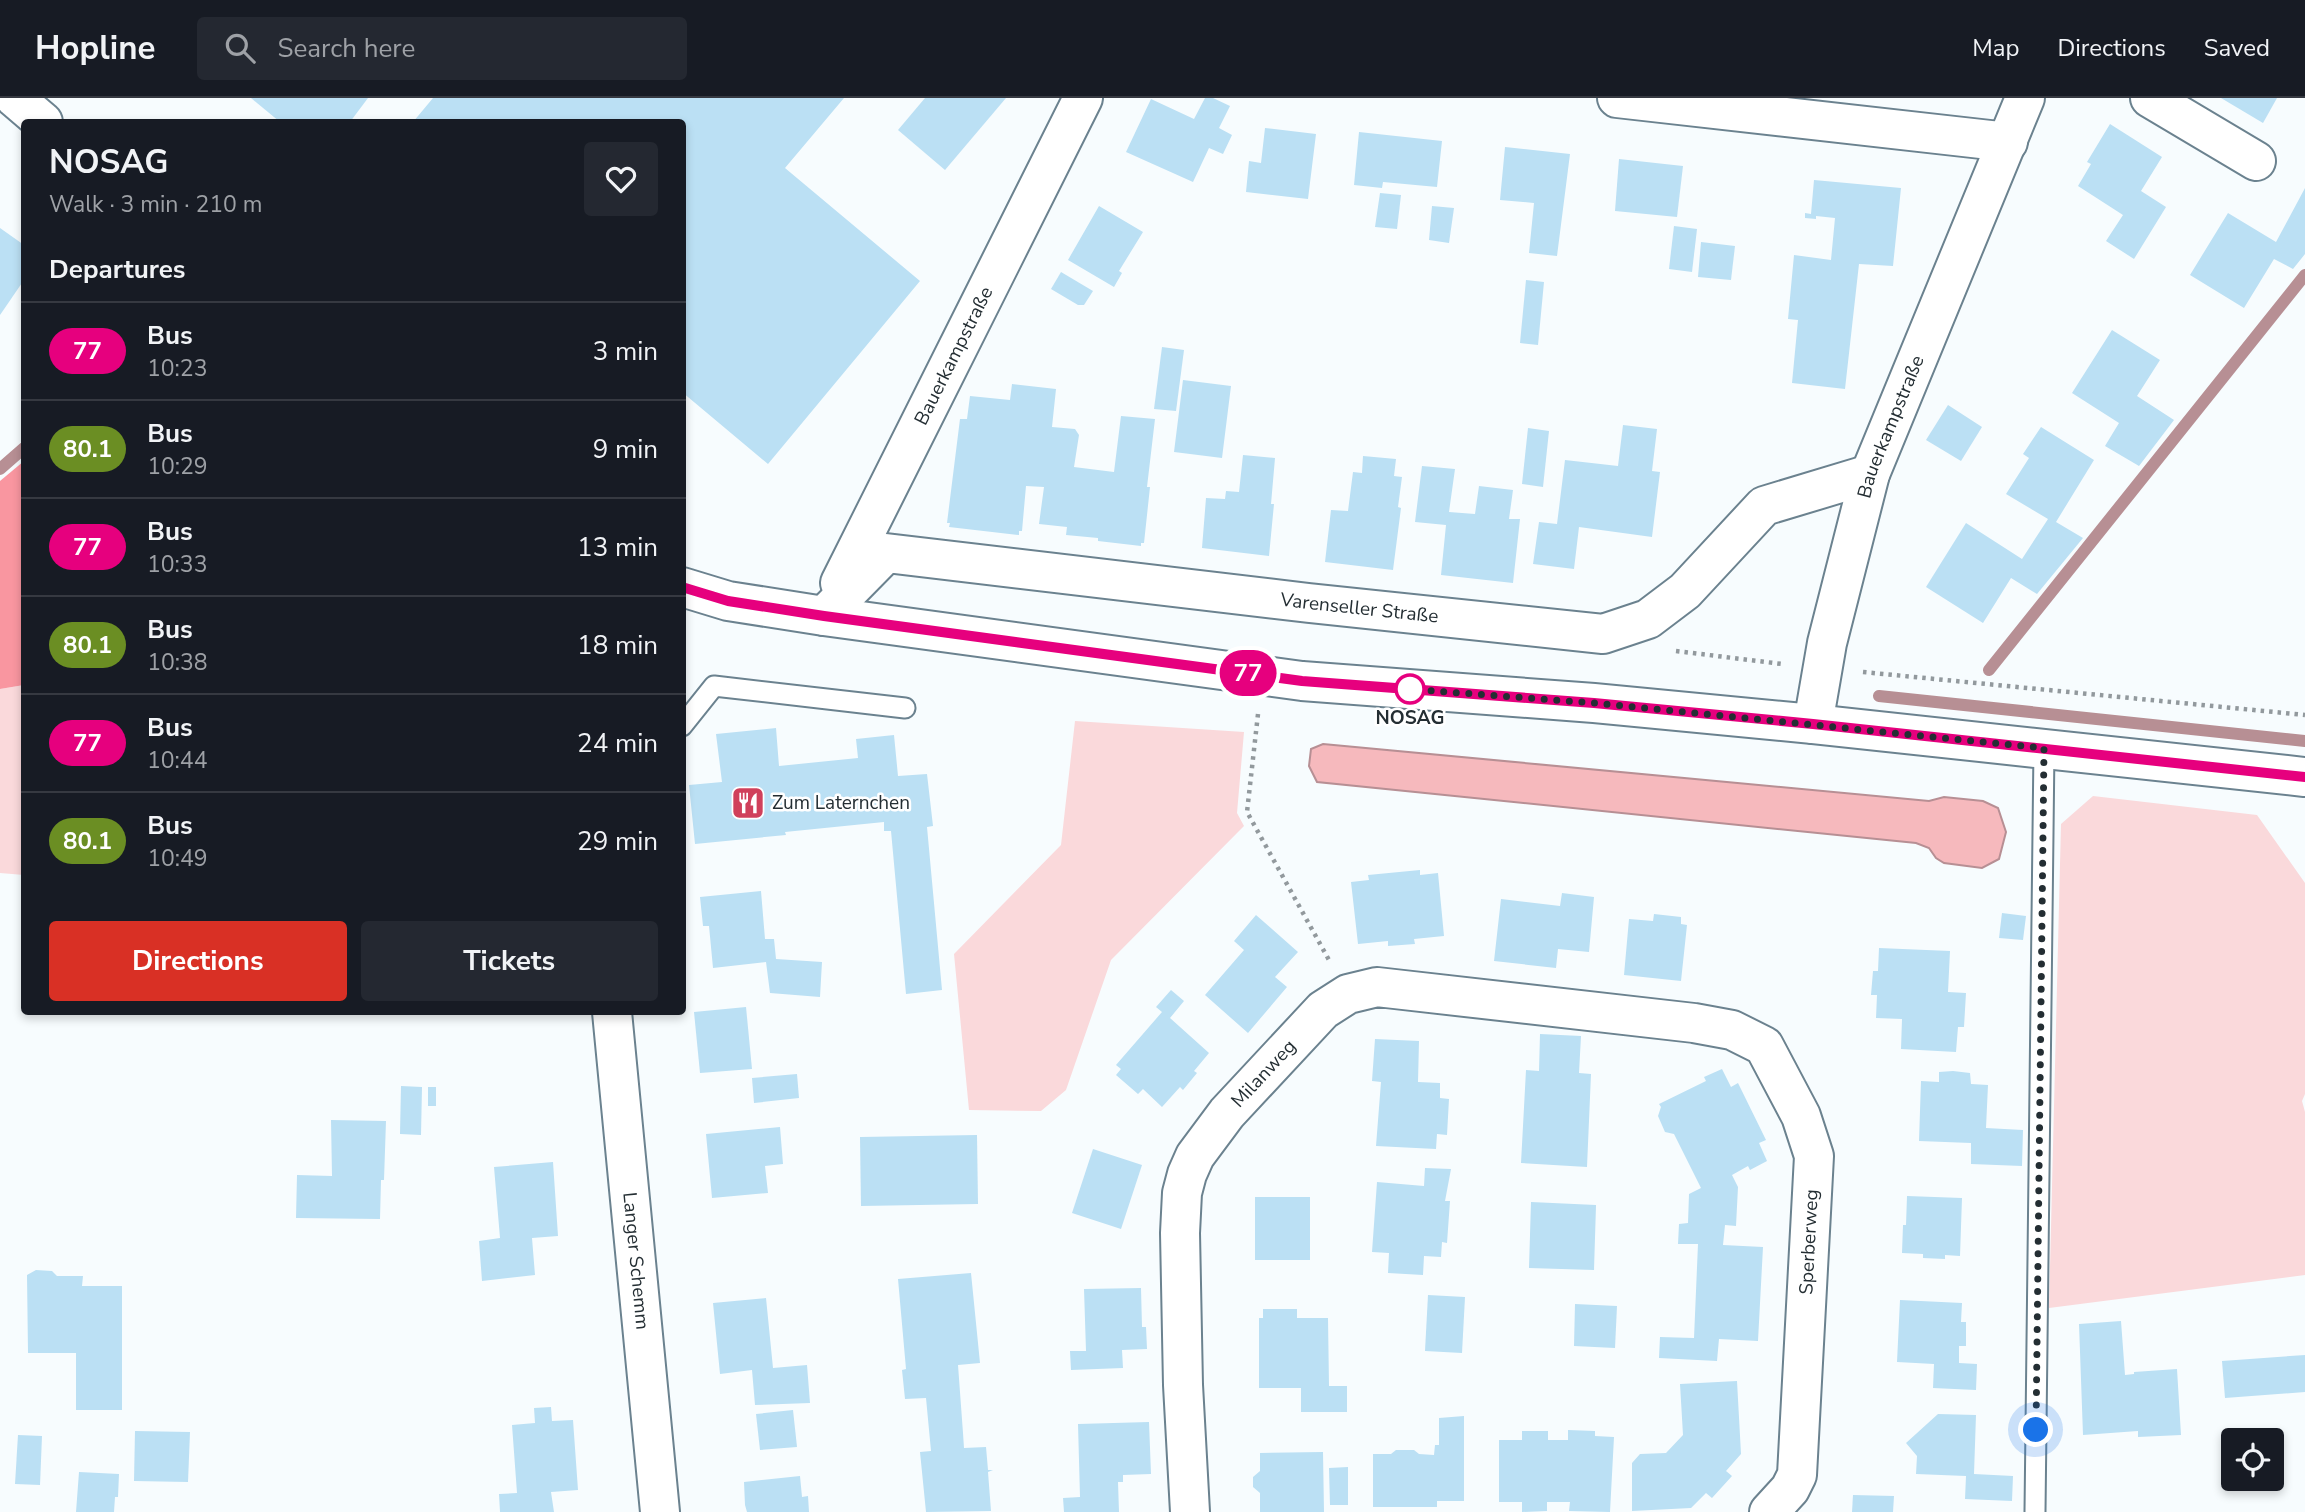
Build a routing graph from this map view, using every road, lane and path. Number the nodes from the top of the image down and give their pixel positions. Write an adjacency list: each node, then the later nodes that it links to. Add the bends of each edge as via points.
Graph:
1 (15, 98): 6 (street)
2 (1083, 98): 11 (street, Bauerkampstraße)
3 (1617, 98): 7 (street)
4 (2025, 98): 7 (street, Bauerkampstraße)
5 (2151, 98): 8 (street)
6 (40, 119)
7 (2008, 142): 9 (street, Bauerkampstraße)
8 (2256, 161)
9 (1870, 474): 11 (street, Varenseller Straße, via 1764,506 1685,591 1648,619 1603,634 886,553); 13 (street, Bauerkampstraße)
10 (686, 588): 11 (street, via 728,601)
11 (824, 616): 18 (street, via 1302,681)
12 (1675, 651): 13 (path)
13 (1822, 669): 16 (path); 18 (street, Bauerkampstraße)
14 (905, 708): 17 (lane, via 713,686)
15 (1271, 715): 21 (path, via 1258,714 1247,813)
16 (2305, 715)
17 (686, 721)
18 (1813, 724): 19 (street)
19 (2044, 748): 20 (street); 27 (lane)
20 (2305, 777)
21 (1348, 994): 23 (street, Milanweg, via 1377,987); 25 (street, Milanweg, via 1323,1010 1227,1113 1187,1174 1180,1233)
22 (612, 1015): 24 (street, Langer Schemm)
23 (1695, 1023): 26 (street, Sperberweg, via 1732,1030 1764,1046 1801,1116 1814,1156 1797,1475)
24 (660, 1512)
25 (1190, 1512)
26 (1769, 1512)
27 (2035, 1512)

